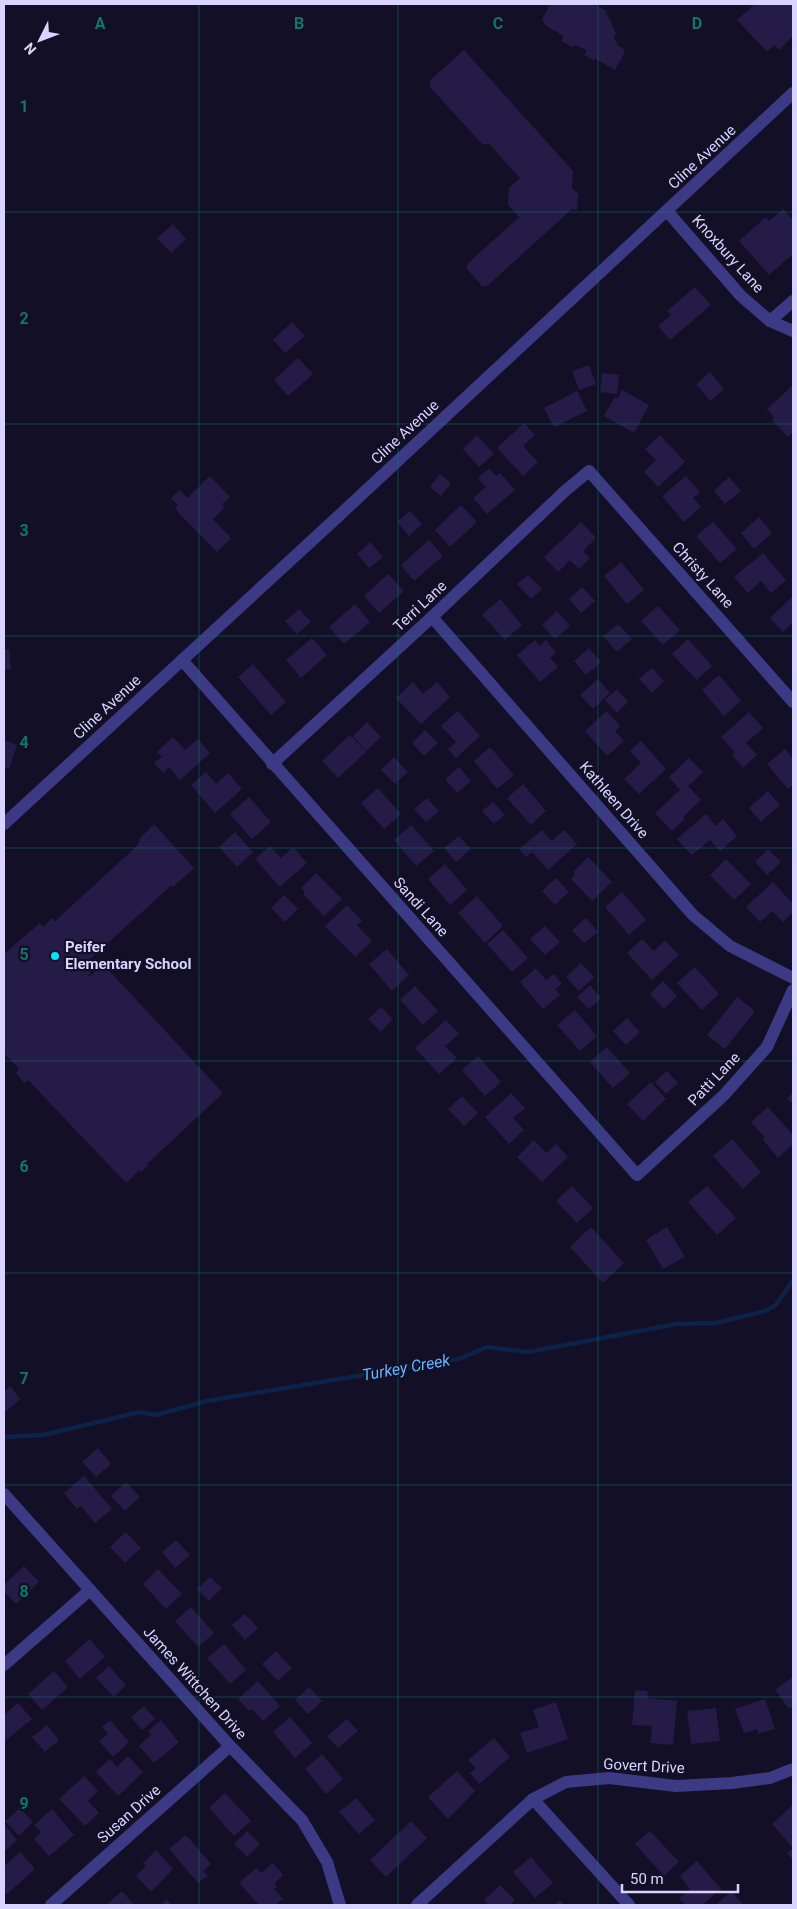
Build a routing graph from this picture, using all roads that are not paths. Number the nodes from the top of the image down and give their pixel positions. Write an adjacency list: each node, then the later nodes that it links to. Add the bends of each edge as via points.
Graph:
1 (793, 93): 2 (street, Cline Avenue)
2 (668, 211): 4 (street, Knoxbury Lane, via 741,296); 8 (street, Cline Avenue)
3 (793, 301): 4 (street)
4 (770, 321): 5 (street, Knoxbury Lane)
5 (793, 331)
6 (588, 471): 7 (street, Terri Lane); 9 (street, Christy Lane)
7 (432, 617): 10 (street, Terri Lane); 12 (street, Kathleen Drive, via 693,915 730,946)
8 (182, 660): 10 (street, Sandi Lane); 11 (street, Cline Avenue)
9 (793, 702)
10 (272, 764): 14 (street, Sandi Lane)
11 (4, 824)
12 (793, 978)
13 (793, 990): 14 (street, Patti Lane, via 767,1047 724,1095)
14 (637, 1175)
15 (4, 1494): 16 (street, James Wittchen Drive)
16 (90, 1590): 17 (street); 18 (street, James Wittchen Drive)
17 (4, 1665)
18 (230, 1746): 21 (street, Susan Drive); 22 (street, James Wittchen Drive, via 302,1820 327,1862)
19 (793, 1769): 20 (street, Govert Drive, via 770,1778 732,1783 676,1786 609,1778 566,1782)
20 (533, 1799): 23 (street, Govert Drive); 24 (street)
21 (51, 1905)
22 (340, 1905)
23 (416, 1905)
24 (629, 1905)

